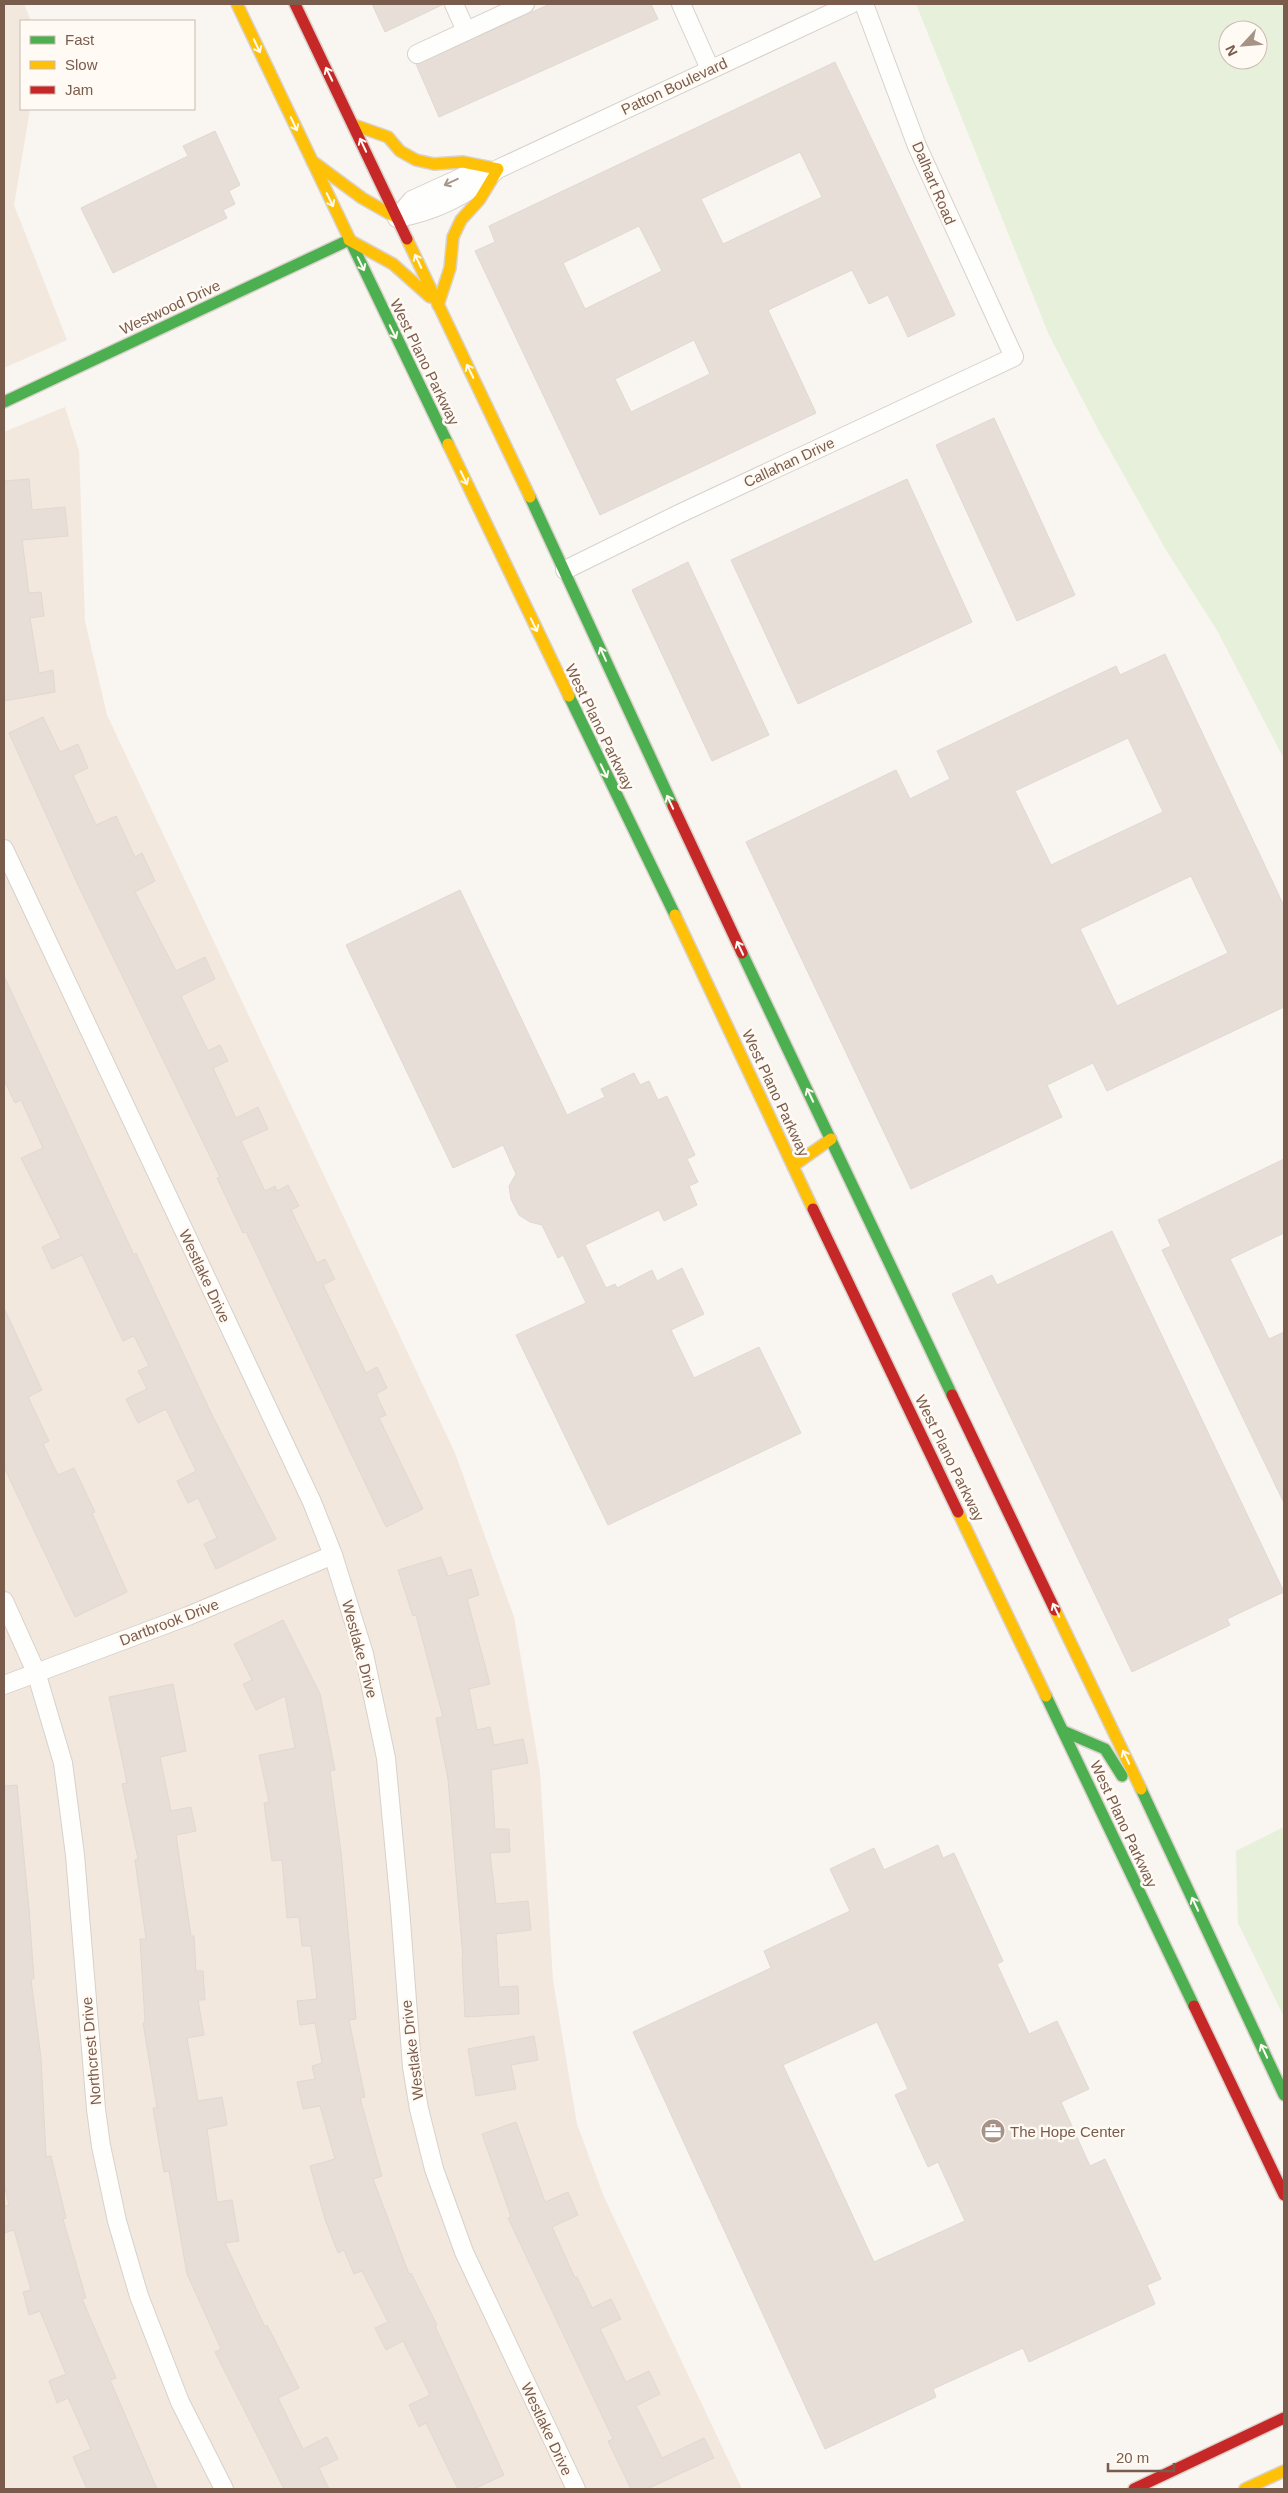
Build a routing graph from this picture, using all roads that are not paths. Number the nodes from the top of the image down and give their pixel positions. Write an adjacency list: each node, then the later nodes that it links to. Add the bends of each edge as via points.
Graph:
1 (237, 4): 12 (main road, West Plano Parkway, one-way to 12)
2 (296, 4): 11 (main road, West Plano Parkway, one-way to 2)
3 (454, 4): 8 (street)
4 (525, 4): 8 (street)
5 (681, 4): 10 (street)
6 (851, 4): 10 (street, Patton Boulevard)
7 (864, 4): 22 (street, Dalhart Road, via 917,146)
8 (466, 31): 9 (street)
9 (417, 54)
10 (710, 69): 14 (street, Patton Boulevard)
11 (354, 125): 13 (main road, West Plano Parkway, one-way to 11); 14 (main road, via 388,137 400,151 416,160 434,164 463,162)
12 (311, 160): 15 (main road); 18 (main road, West Plano Parkway, one-way to 18)
13 (372, 165): 15 (main road); 17 (main road, West Plano Parkway)
14 (498, 169): 17 (street, Patton Boulevard, via 475,188); 21 (main road, via 480,199 461,220 453,237 450,268)
15 (364, 194): 17 (main road)
16 (354, 223): 18 (main road)
17 (394, 225): 21 (main road, West Plano Parkway, one-way to 17)
18 (349, 240): 19 (main road); 20 (main road, West Plano Parkway, one-way to 20); 23 (main road, Westwood Drive)
19 (382, 251): 20 (main road); 21 (main road)
20 (372, 288): 27 (main road, West Plano Parkway, one-way to 27)
21 (438, 305): 24 (main road, West Plano Parkway, one-way to 21)
22 (1014, 357): 24 (street, Callahan Drive)
23 (4, 402)
24 (565, 570): 26 (main road, West Plano Parkway, one-way to 24, via 672,805)
25 (4, 849): 28 (street, Westlake Drive, via 308,1493)
26 (831, 1139): 27 (main road); 33 (main road, West Plano Parkway, one-way to 26)
27 (793, 1166): 32 (main road, West Plano Parkway)
28 (333, 1555): 30 (street, Dartbrook Drive, via 188,1616); 39 (street, Westlake Drive, via 364,1654 386,1758 412,2067 434,2170 464,2252)
29 (4, 1601): 30 (street, Northcrest Drive)
30 (36, 1672): 31 (street, Dartbrook Drive); 38 (street, Northcrest Drive, via 63,1764 75,1856 96,2109 117,2221 139,2296 180,2402)
31 (4, 1685)
32 (1063, 1730): 33 (main road, via 1105,1749); 35 (main road, West Plano Parkway)
33 (1180, 1872): 34 (main road, West Plano Parkway, one-way to 33)
34 (1284, 2095)
35 (1284, 2195)
36 (1284, 2418): 40 (main road)
37 (1284, 2470): 41 (main road)
38 (224, 2489)
39 (576, 2489)
40 (1134, 2489)
41 (1245, 2489)

